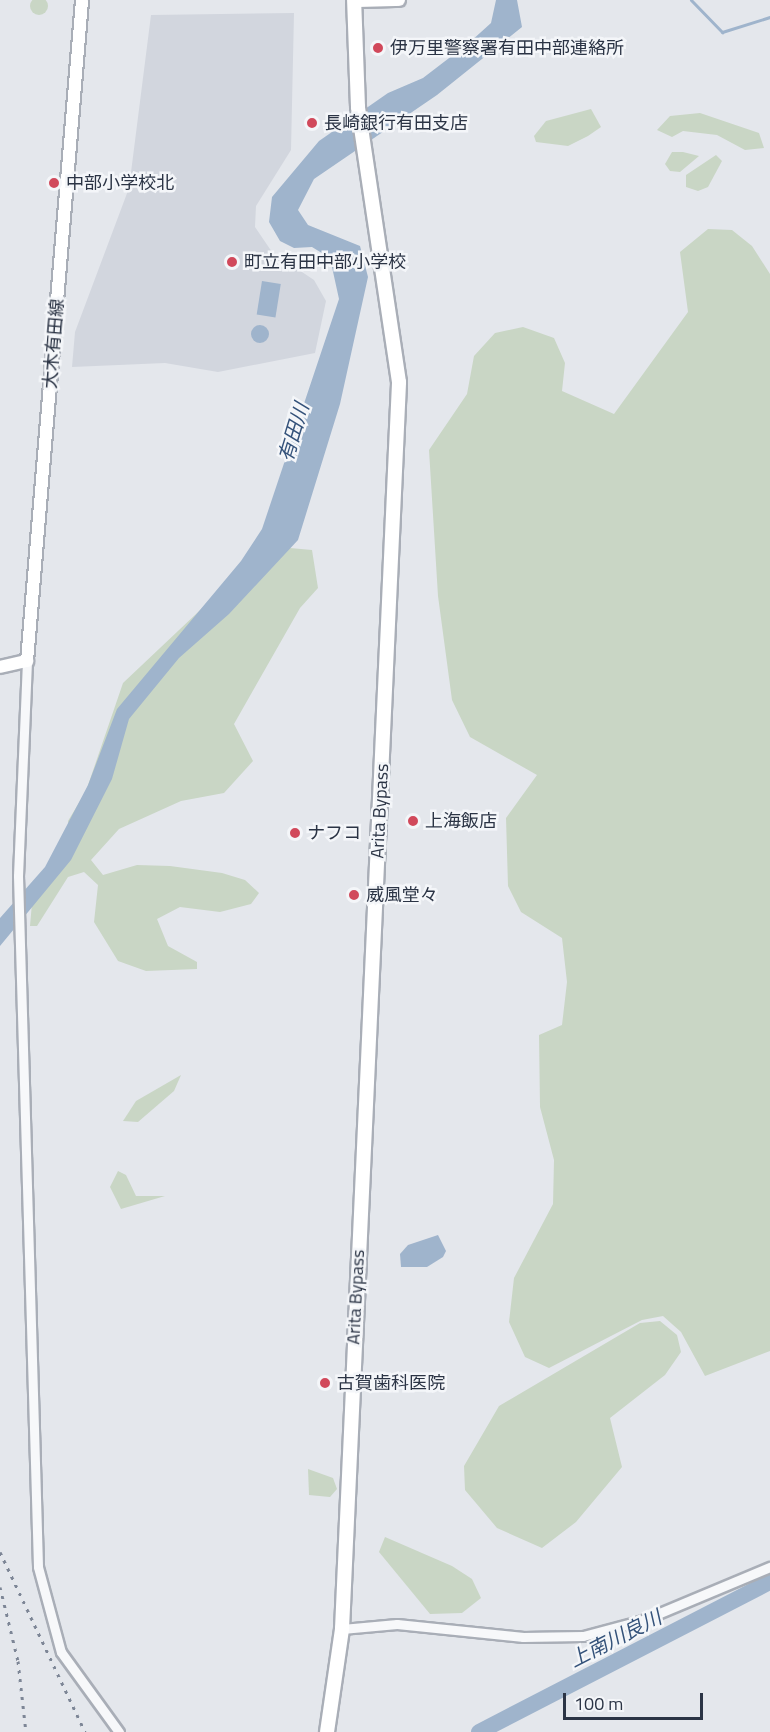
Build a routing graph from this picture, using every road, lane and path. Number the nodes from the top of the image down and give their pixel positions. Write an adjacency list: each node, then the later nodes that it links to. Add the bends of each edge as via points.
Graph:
1 (82, 0): 4 (main road, 大木有田線)
2 (354, 0): 3 (main road); 7 (highway, Arita Bypass, via 358,107 399,382)
3 (399, 0)
4 (27, 661): 5 (main road); 8 (street, via 18,876 38,1567 61,1652)
5 (0, 667)
6 (770, 1567): 7 (street, via 643,1620 583,1636 523,1637 397,1624)
7 (342, 1629): 9 (highway, Arita Bypass)
8 (119, 1732)
9 (327, 1732)

